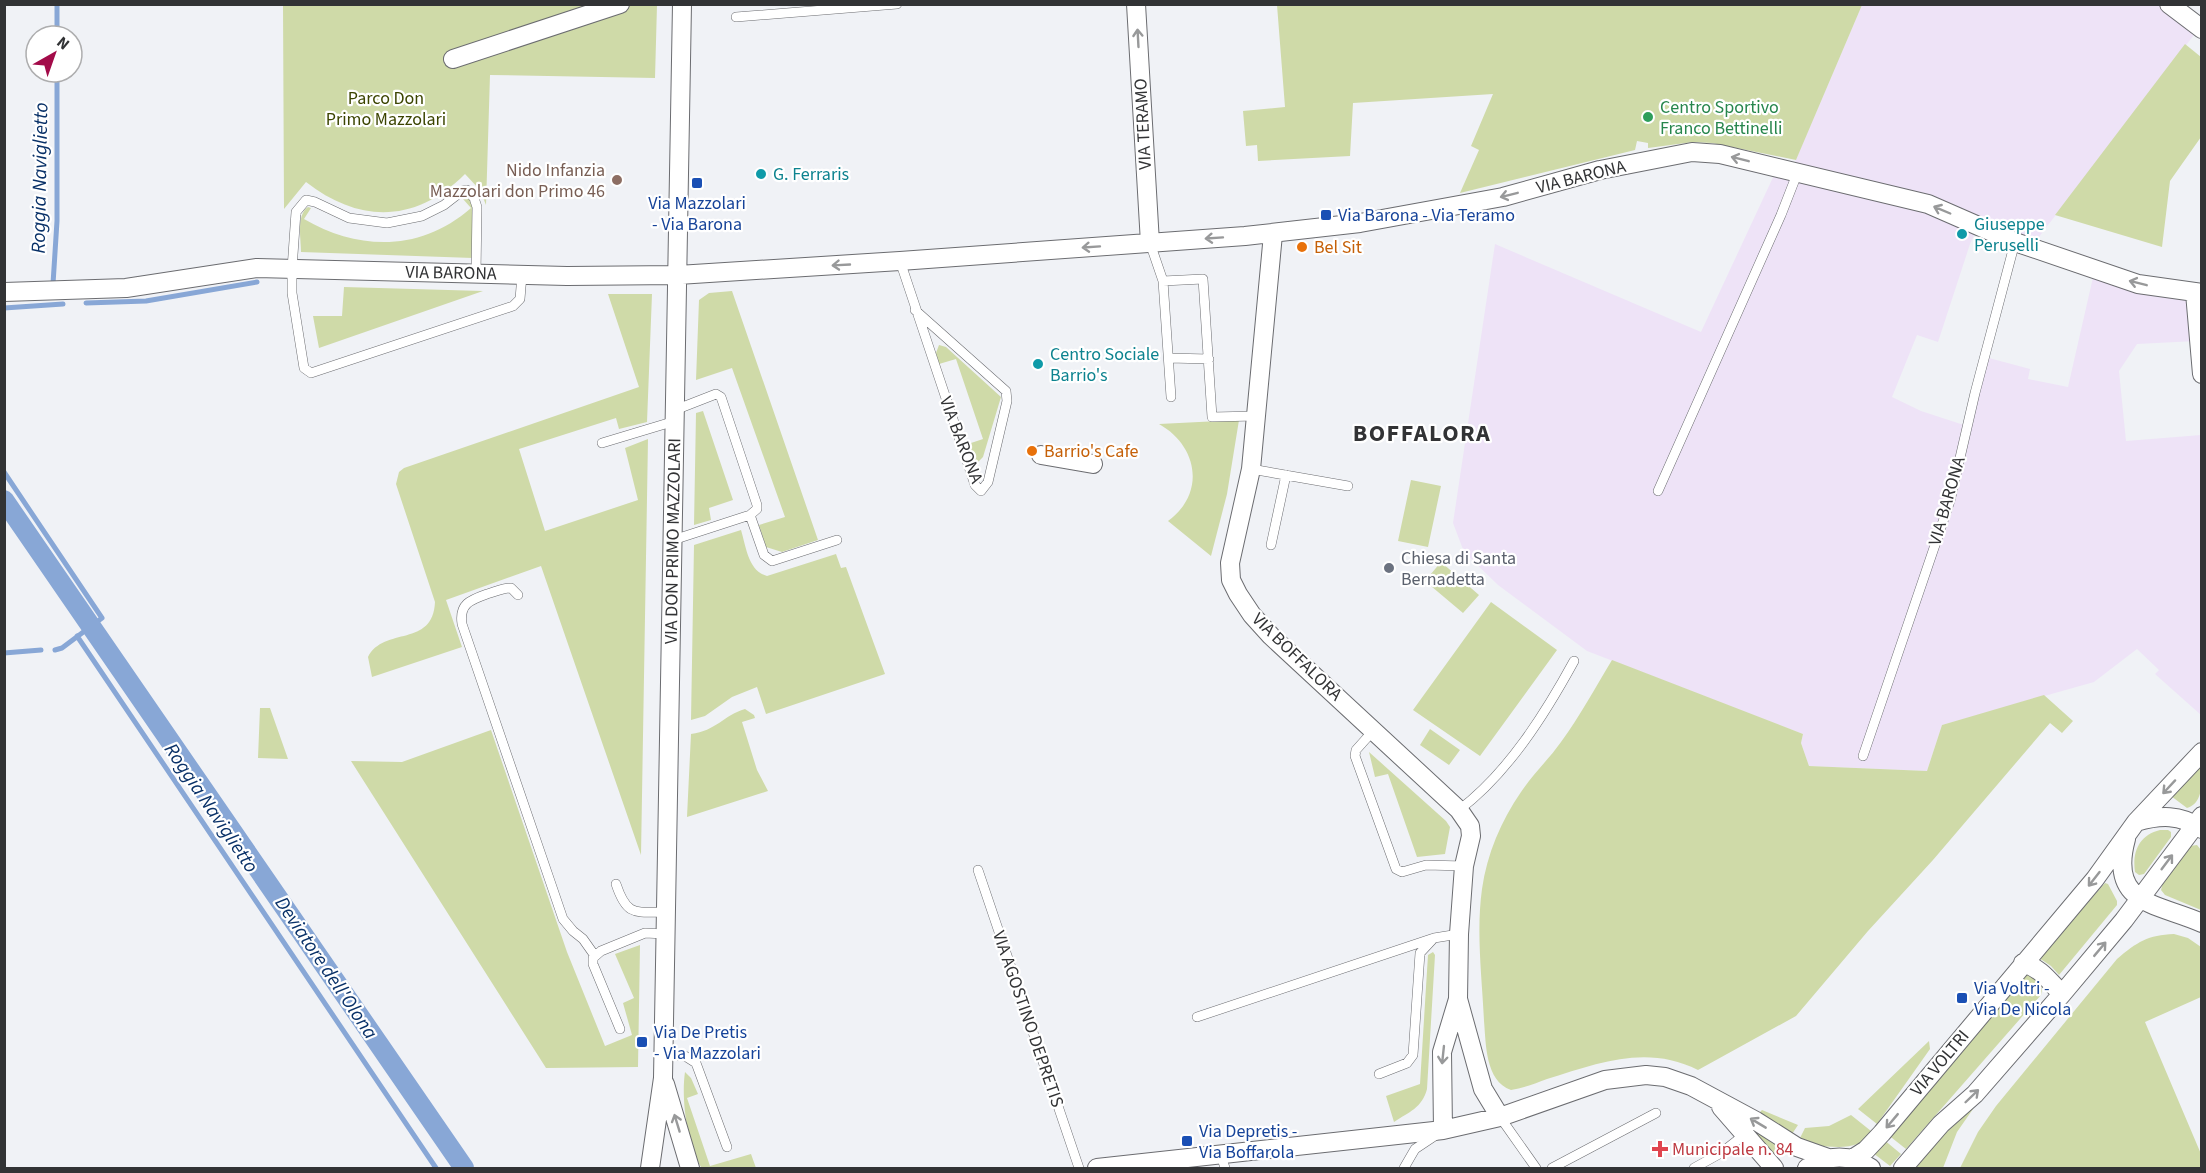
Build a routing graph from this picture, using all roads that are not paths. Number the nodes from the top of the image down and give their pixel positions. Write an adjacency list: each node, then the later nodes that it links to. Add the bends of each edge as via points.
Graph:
1 (620, 4): 6 (street)
2 (682, 4): 18 (street, VIA DON PRIMO MAZZOLARI)
3 (897, 4): 7 (lane)
4 (1136, 4): 13 (street, VIA TERAMO, one-way to 4)
5 (2169, 4): 8 (street)
6 (580, 11): 9 (street)
7 (736, 17)
8 (2202, 29)
9 (453, 59)
10 (1797, 174): 11 (street, VIA BARONA, one-way to 11, via 1720,154 1692,152 1503,197); 12 (street, VIA BARONA, one-way to 10, via 1928,204); 35 (lane)
11 (1273, 234): 13 (street, VIA BARONA, one-way to 13); 28 (street, VIA BOFFALORA)
12 (2015, 242): 21 (street, VIA BARONA, one-way to 12, via 2139,284); 44 (lane, VIA BARONA, via 1950,501)
13 (1150, 243): 14 (street, VIA BARONA, one-way to 14); 19 (lane)
14 (900, 261): 18 (street, VIA BARONA, one-way to 18); 22 (lane, VIA BARONA)
15 (292, 269): 16 (street, VIA BARONA); 16 (lane, via 296,212 306,200 349,218 387,223 423,216 464,190 477,207); 17 (lane, via 302,362 311,373 513,306 520,299); 20 (street, VIA BARONA, via 258,268 126,288)
16 (477, 274): 17 (street, VIA BARONA)
17 (522, 275): 18 (street, VIA BARONA)
18 (678, 275): 27 (street, VIA DON PRIMO MAZZOLARI)
19 (1163, 281): 23 (lane); 24 (lane, via 1203,279)
20 (4, 292)
21 (2198, 293): 25 (street)
22 (915, 310): 22 (lane, VIA BARONA, via 975,484 981,491 988,482 1006,391)
23 (1169, 358): 24 (lane); 26 (lane)
24 (1209, 359): 28 (lane, via 1212,417)
25 (2202, 374)
26 (1171, 397)
27 (675, 416): 29 (lane); 36 (lane, via 716,394 723,399 756,500 757,509); 37 (street, VIA DON PRIMO MAZZOLARI)
28 (1256, 416): 32 (street, VIA BOFFALORA)
29 (602, 443)
30 (1041, 454): 31 (street)
31 (1093, 464)
32 (1251, 470): 33 (lane); 42 (street, VIA BOFFALORA, via 1230,563 1238,594 1271,636)
33 (1286, 475): 34 (lane); 39 (lane)
34 (1348, 486)
35 (1658, 491)
36 (750, 515): 37 (lane); 38 (lane, via 764,555 772,561)
37 (673, 540): 52 (street, VIA DON PRIMO MAZZOLARI)
38 (837, 540)
39 (1271, 545)
40 (518, 595): 57 (lane, via 511,588 504,588 469,601 462,611 462,624 563,919)
41 (1574, 661): 45 (lane, via 1544,713 1496,776)
42 (1373, 731): 45 (street, VIA BOFFALORA); 48 (lane, via 1355,756 1396,869 1402,872 1435,864)
43 (2202, 752): 47 (street, VIA VOLTRI, one-way to 47)
44 (1863, 756)
45 (1460, 810): 48 (street, VIA BOFFALORA, via 1471,836)
46 (2199, 823): 47 (street, via 2156,816); 51 (street, one-way to 46)
47 (2132, 827): 51 (street, via 2121,858 2125,881); 58 (street, VIA VOLTRI, one-way to 58, via 2095,879)
48 (1464, 866): 55 (street, VIA BOFFALORA)
49 (978, 870): 77 (lane, VIA AGOSTINO DEPRETIS)
50 (616, 884): 52 (lane, via 628,909 640,913)
51 (2139, 900): 53 (street); 59 (street, one-way to 51)
52 (666, 912): 54 (street, VIA DON PRIMO MAZZOLARI)
53 (2202, 923)
54 (665, 934): 57 (lane, via 645,933); 63 (street, VIA DON PRIMO MAZZOLARI)
55 (1459, 934): 56 (lane); 60 (street, VIA BOFFALORA)
56 (1434, 938): 61 (lane); 64 (lane, via 1419,958 1411,1060)
57 (595, 956): 62 (lane, via 593,964)
58 (2023, 963): 59 (street, via 2042,972); 73 (street, VIA VOLTRI, one-way to 73, via 1882,1133)
59 (2062, 994): 86 (street, one-way to 59, via 1941,1124 1975,1094)
60 (1458, 999): 68 (street, VIA BOFFALORA, via 1483,1089); 69 (street, VIA BOFFALORA, one-way to 69, via 1442,1052)
61 (1197, 1017)
62 (620, 1029)
63 (663, 1054): 65 (street, VIA DON PRIMO MAZZOLARI); 71 (lane, via 685,1056 696,1063)
64 (1379, 1074)
65 (663, 1078): 75 (street, VIA DON PRIMO MAZZOLARI); 76 (street, VIA DON PRIMO MAZZOLARI, one-way to 65)
66 (1716, 1101): 68 (street, via 1691,1086 1646,1075 1605,1080); 70 (street); 72 (street, one-way to 66, via 1797,1148)
67 (1656, 1113): 81 (lane)
68 (1500, 1117): 69 (street); 80 (lane)
69 (1443, 1130): 74 (street); 79 (lane, via 1415,1149)
70 (1744, 1135): 82 (lane); 83 (street)
71 (728, 1147)
72 (1828, 1158): 73 (street); 84 (street)
73 (1852, 1159): 85 (street)
74 (1223, 1162): 78 (street)
75 (650, 1168)
76 (690, 1168)
77 (1079, 1168)
78 (1096, 1168)
79 (1404, 1168)
80 (1536, 1168)
81 (1552, 1168)
82 (1694, 1168)
83 (1774, 1168)
84 (1808, 1168)
85 (1871, 1168)
86 (1903, 1168)

